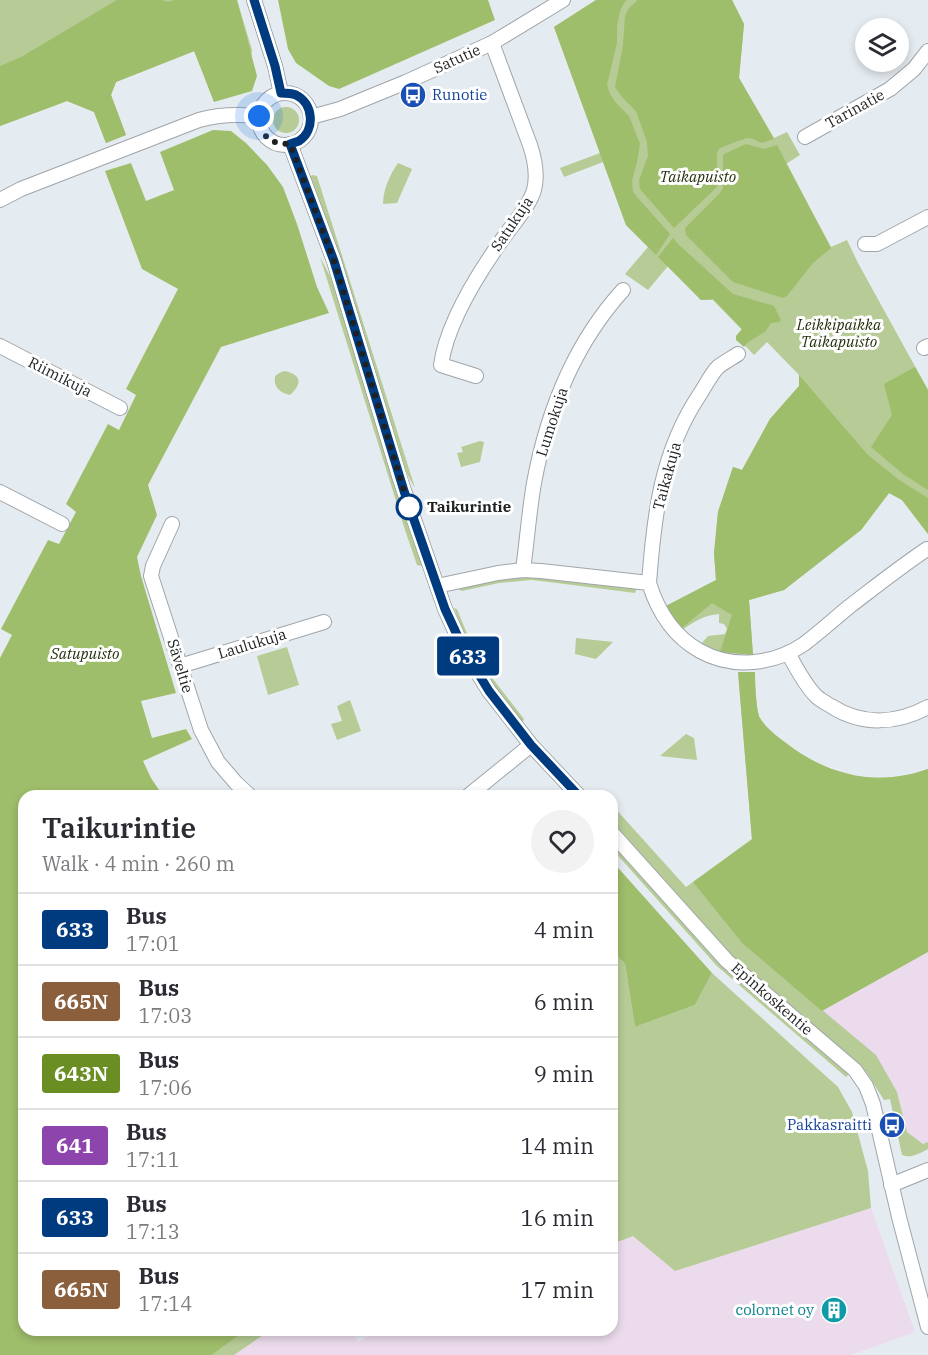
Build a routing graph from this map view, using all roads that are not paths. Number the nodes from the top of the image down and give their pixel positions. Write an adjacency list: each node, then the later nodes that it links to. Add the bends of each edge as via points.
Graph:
1 (254, 0): 5 (street)
2 (563, 0): 3 (street, Satutie)
3 (492, 43): 7 (street, Satutie, via 351,105); 16 (street, Satukuja, via 535,160 536,180 531,200 465,298 444,345 441,365)
4 (928, 51): 8 (street, Tarinatie, via 890,89)
5 (281, 93): 6 (street, via 271,97); 7 (street, via 303,100)
6 (259, 116): 9 (street, via 260,126 270,141); 10 (street, via 205,118)
7 (311, 117): 9 (street, via 305,135)
8 (805, 137)
9 (290, 144): 24 (street, via 334,261)
10 (0, 200)
11 (928, 217): 12 (street, via 877,244)
12 (865, 244)
13 (623, 290): 22 (street, Lumokuja, via 599,318 555,406 534,484)
14 (0, 346): 17 (street, Riimikuja)
15 (738, 354): 23 (street, Taikakuja, via 718,367 686,416 671,448 657,506)
16 (476, 376)
17 (120, 408)
18 (0, 492): 19 (street)
19 (62, 524)
20 (172, 524): 27 (street, Säveltie, via 152,576)
21 (927, 549): 26 (street)
22 (523, 570): 23 (street); 24 (street)
23 (649, 584): 26 (street, via 671,628 709,656 746,663)
24 (437, 586): 29 (street, via 476,672)
25 (324, 622): 27 (street, Laulukuja)
26 (788, 653): 28 (street, via 815,695 842,713 887,721)
27 (180, 666): 30 (street, Säveltie, via 207,744)
28 (928, 707)
29 (531, 745): 31 (street); 32 (street)
30 (244, 790)
31 (475, 790)
32 (573, 790)
33 (618, 839): 35 (street, Epinkoskentie, via 727,961 860,1076 873,1104)
34 (928, 1170): 35 (street)
35 (891, 1185): 36 (street)
36 (928, 1328)

